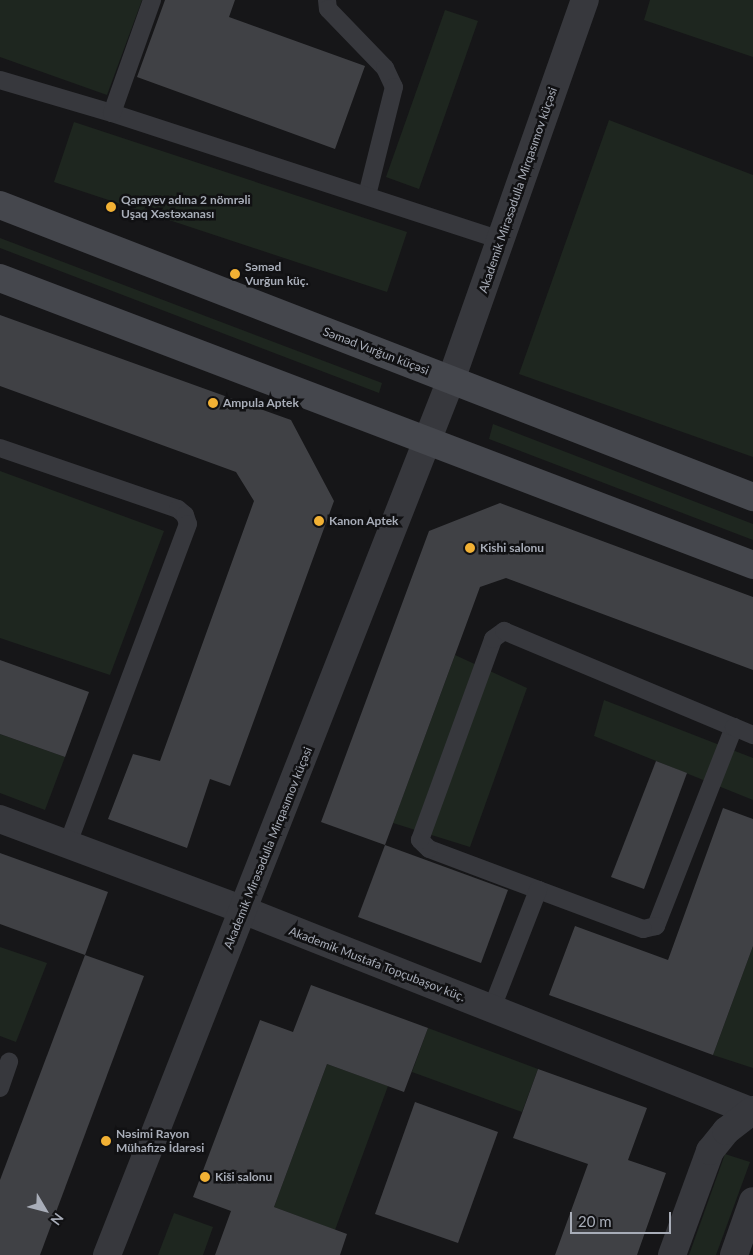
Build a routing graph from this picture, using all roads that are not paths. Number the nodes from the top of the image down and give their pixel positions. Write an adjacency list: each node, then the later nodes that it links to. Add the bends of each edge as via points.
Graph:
1 (152, 0): 5 (lane)
2 (327, 0): 6 (lane, via 328,10 385,68 394,87)
3 (585, 0): 8 (street, Akademik Mirəsədulla Mirqasımov küçəsi)
4 (0, 80): 5 (lane)
5 (112, 113): 6 (lane)
6 (367, 195): 8 (lane)
7 (0, 205): 10 (main road, Səməd Vurğun küçəsi)
8 (501, 240): 10 (street, Akademik Mirəsədulla Mirqasımov küçəsi)
9 (0, 278): 11 (main road)
10 (451, 380): 11 (street, Akademik Mirəsədulla Mirqasımov küçəsi); 13 (main road, Səməd Vurğun küçəsi)
11 (428, 441): 14 (main road); 20 (street, Akademik Mirəsədulla Mirqasımov küçəsi)
12 (0, 448): 18 (lane, via 178,509 188,524)
13 (753, 497)
14 (753, 565)
15 (734, 727): 16 (lane); 19 (lane, via 656,926 643,929); 19 (lane, via 504,631 493,639 420,840 429,849)
16 (753, 735)
17 (0, 819): 18 (street, Akademik Mustafa Topçubaşov küç.)
18 (68, 844): 20 (street, Akademik Mustafa Topçubaşov küç.)
19 (538, 890): 21 (lane)
20 (243, 910): 21 (street, Akademik Mustafa Topçubaşov küç.); 26 (street, Akademik Mirəsədulla Mirqasımov küçəsi)
21 (492, 1008): 24 (street, Akademik Mustafa Topçubaşov küç.)
22 (9, 1062): 23 (lane)
23 (0, 1088)
24 (752, 1111): 27 (street, via 726,1131 710,1150)
25 (753, 1201): 28 (street)
26 (107, 1255)
27 (672, 1255)
28 (734, 1255)

